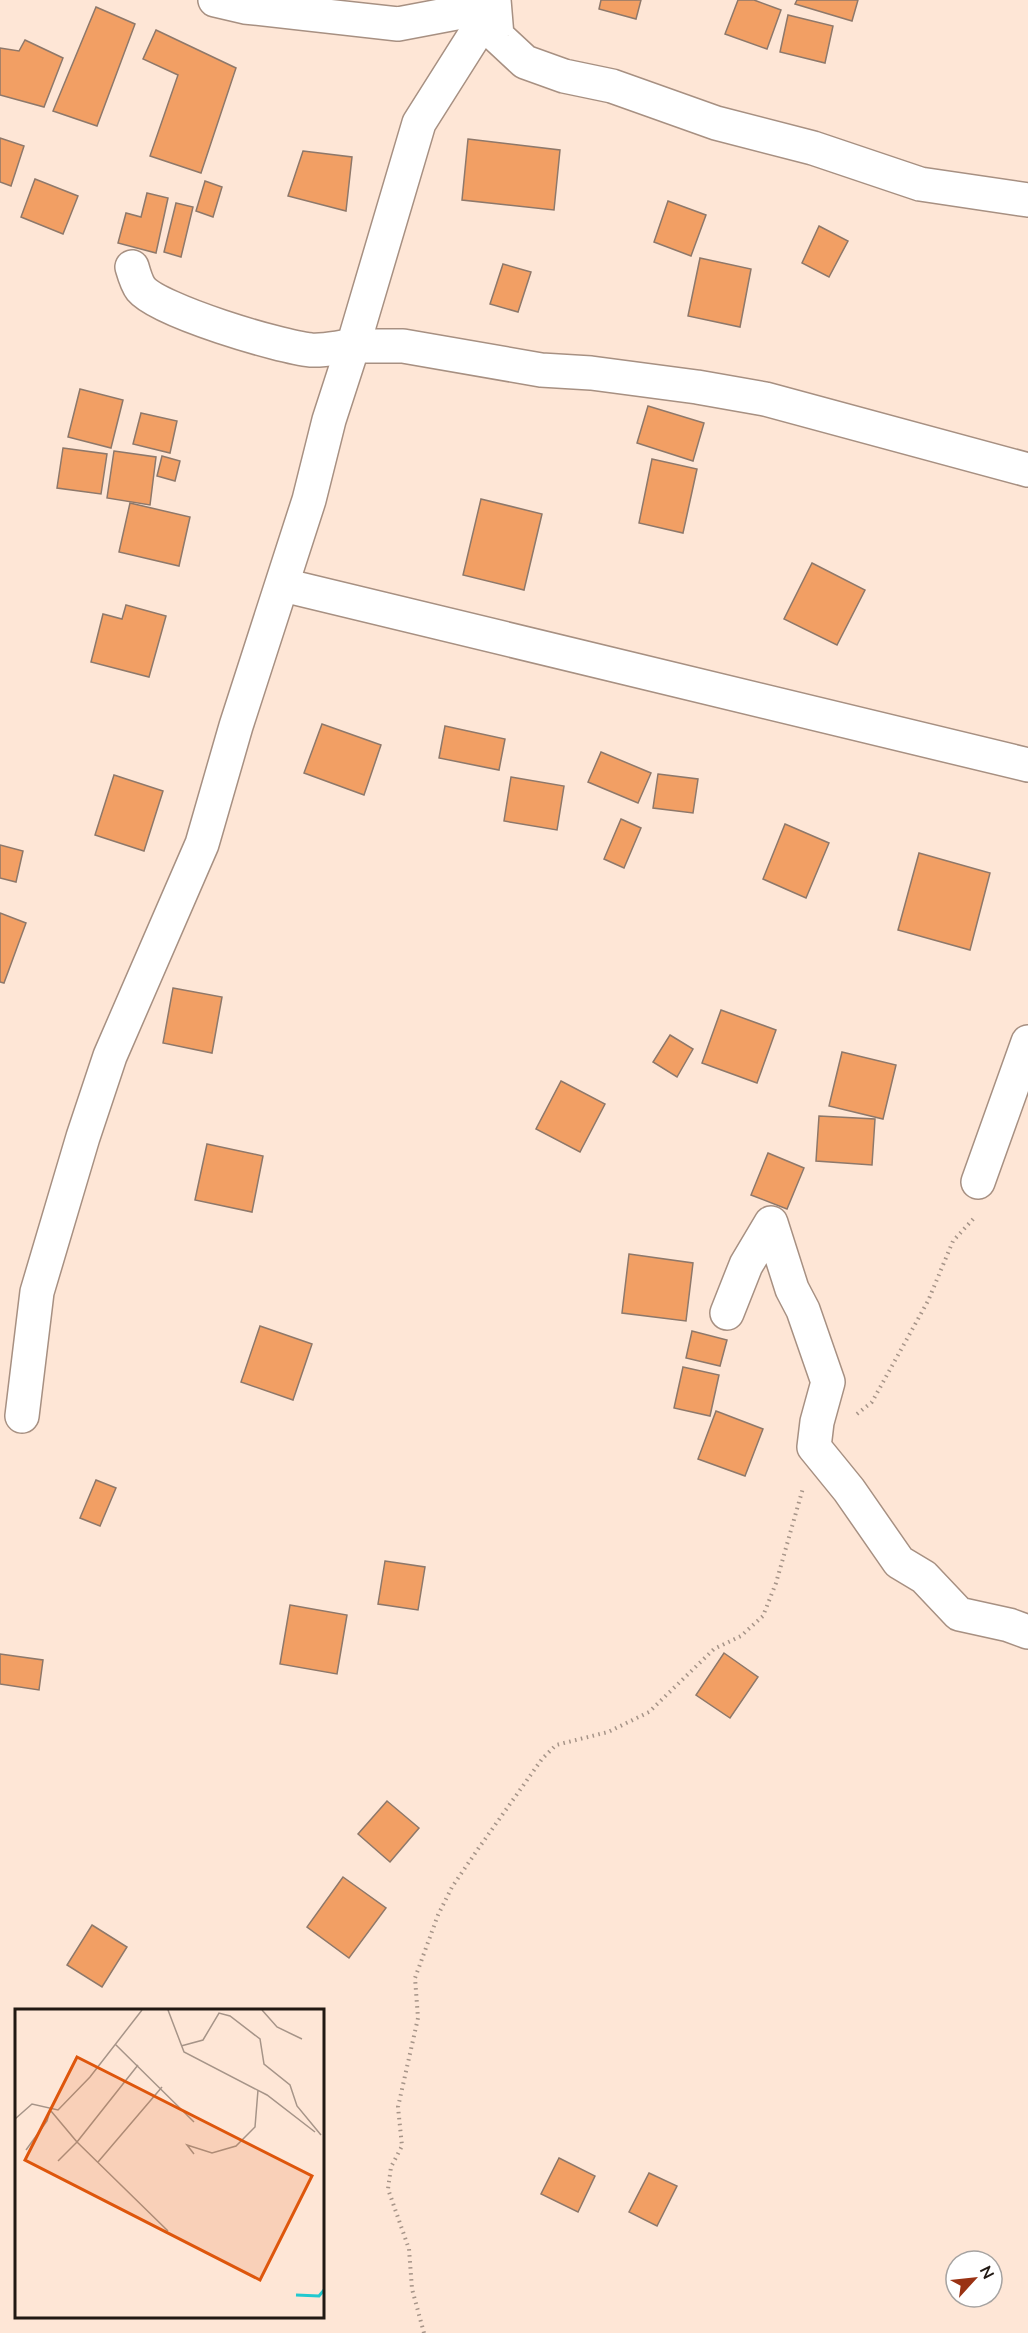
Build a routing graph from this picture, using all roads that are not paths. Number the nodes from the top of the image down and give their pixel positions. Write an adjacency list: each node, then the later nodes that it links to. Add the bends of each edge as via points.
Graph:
1 (215, 0): 2 (street, via 245,8 398,24)
2 (493, 3): 3 (street, via 497,36 525,62 920,183); 5 (street, via 419,123)
3 (1028, 200)
4 (132, 267): 5 (street, via 141,289 220,327 276,344 313,350)
5 (353, 346): 6 (street, via 403,346 541,370 591,373 765,399); 7 (street)
6 (1028, 470)
7 (283, 585): 8 (street); 12 (street, via 202,844 110,1056 83,1137 37,1292)
8 (1028, 765)
9 (1028, 1042): 10 (street)
10 (979, 1197)
11 (727, 1312): 13 (street, via 746,1265 771,1222 828,1382 814,1447 899,1562 924,1577 959,1614)
12 (22, 1416)
13 (1028, 1632)

